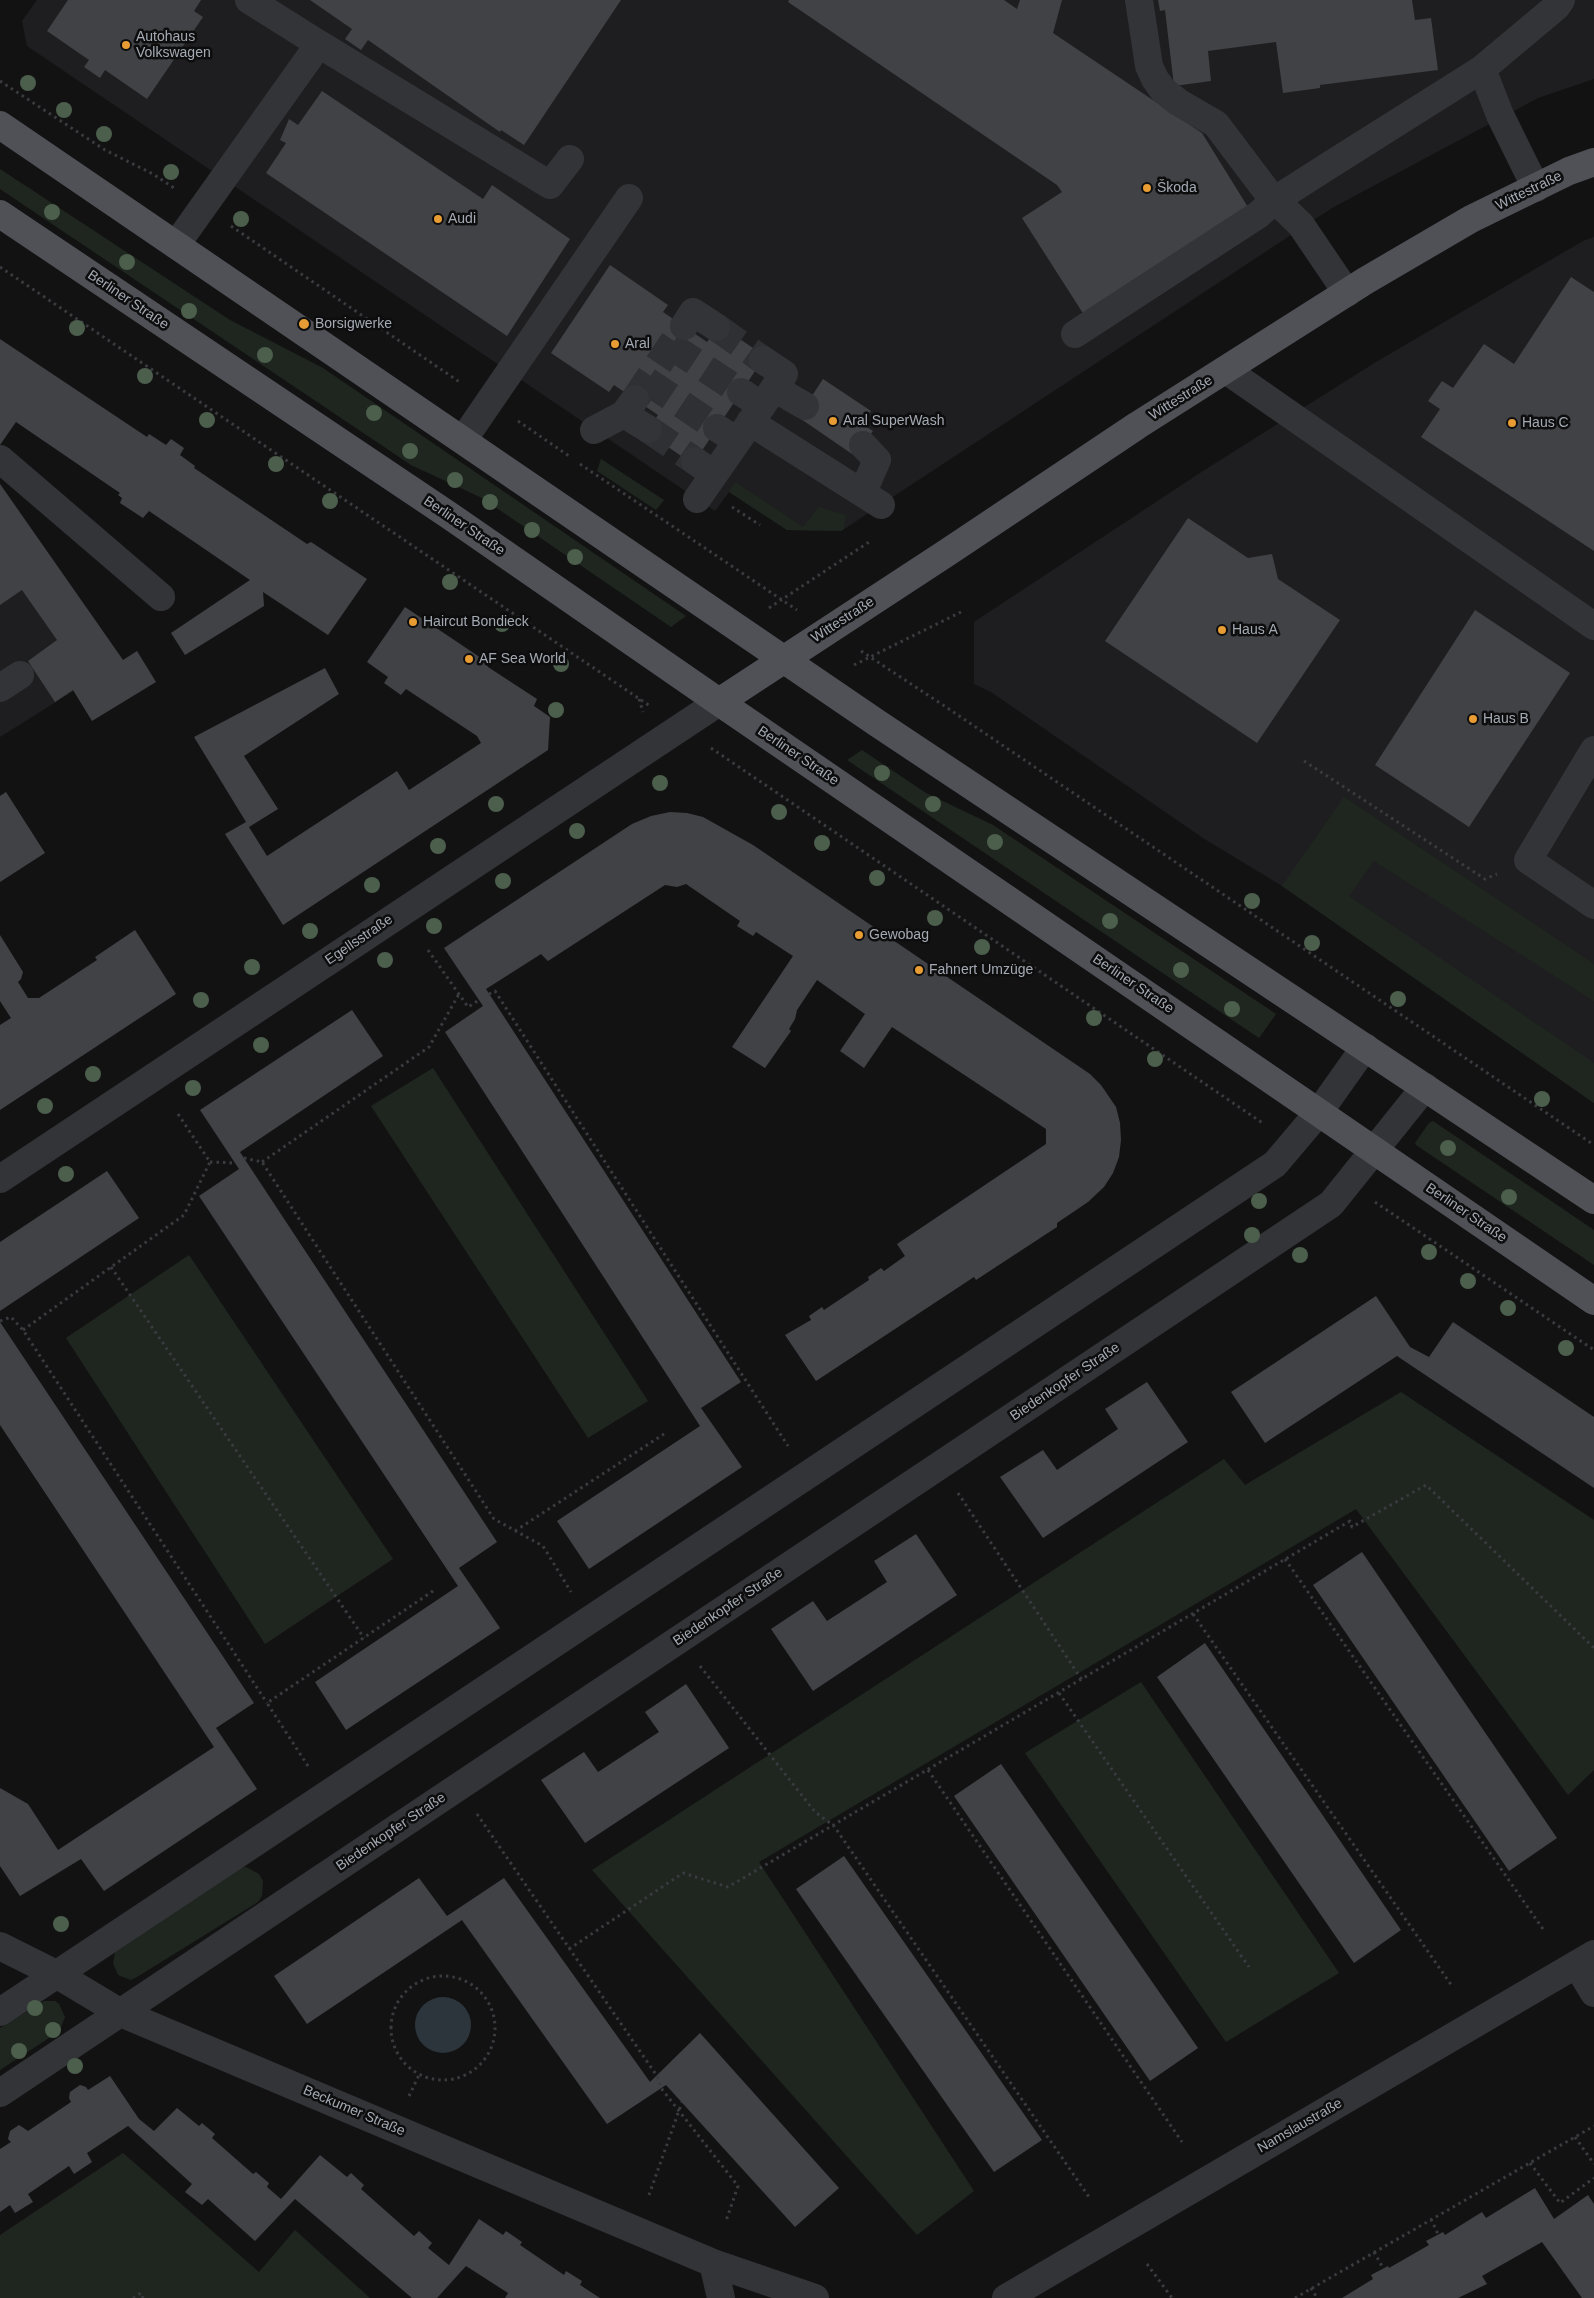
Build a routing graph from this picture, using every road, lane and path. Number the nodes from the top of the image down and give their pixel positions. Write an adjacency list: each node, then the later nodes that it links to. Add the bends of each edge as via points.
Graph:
1 (249, 0): 4 (street)
2 (1138, 0): 12 (street, via 1147,57 1155,79 1178,102 1216,124)
3 (1561, 0): 5 (street)
4 (319, 44): 8 (street, via 550,185); 13 (street)
5 (1482, 69): 10 (street, via 1500,115); 12 (street)
6 (0, 81): 13 (path, via 105,150 153,174)
7 (0, 125): 15 (main road)
8 (570, 158)
9 (1594, 162): 10 (main road, Wittestraße)
10 (1536, 188): 17 (main road, Wittestraße, via 1471,219)
11 (629, 198): 23 (street)
12 (1275, 200): 17 (street, via 1301,225); 20 (street, via 1258,215)
13 (203, 208): 15 (street); 23 (path)
14 (0, 214): 42 (main road, Berliner Straße, via 450,516)
15 (176, 245): 28 (main road)
16 (0, 267): 41 (path)
17 (1347, 293): 22 (main road, Wittestraße)
18 (684, 326): 19 (street, via 693,312)
19 (716, 328)
20 (1075, 334)
21 (763, 360): 25 (street, via 784,374)
22 (1226, 370): 38 (street, via 1510,554); 39 (main road, Wittestraße)
23 (490, 402): 28 (street); 39 (path)
24 (805, 406): 25 (street)
25 (747, 413): 29 (street, via 872,498 877,460); 31 (street, via 705,468)
26 (594, 430): 27 (street, via 629,406)
27 (648, 430)
28 (463, 440): 40 (main road)
29 (863, 445)
30 (0, 459): 36 (street)
31 (697, 499)
32 (726, 503): 33 (path)
33 (760, 525)
34 (869, 542): 35 (path)
35 (828, 570)
36 (161, 597)
37 (961, 612): 57 (path, via 870,657)
38 (1594, 626)
39 (828, 630): 40 (main road, Wittestraße)
40 (784, 659): 42 (main road, Wittestraße); 52 (main road)
41 (639, 698)
42 (719, 702): 55 (main road, Berliner Straße); 63 (street, Egellsstraße)
43 (1594, 750): 46 (street)
44 (1304, 761): 46 (path, via 1485,879)
45 (769, 789): 54 (path)
46 (1528, 860): 47 (street)
47 (1594, 905)
48 (428, 950): 49 (path)
49 (459, 994): 51 (path, via 468,1007); 61 (path, via 429,1047)
50 (489, 994): 72 (path, via 495,991)
51 (479, 1000)
52 (1365, 1047): 53 (main road); 55 (street)
53 (1425, 1087): 58 (street, Biedenkopfer Straße); 64 (main road)
54 (1221, 1094)
55 (1319, 1112): 58 (main road, Berliner Straße); 94 (street, via 1275,1164)
56 (178, 1114): 60 (path)
57 (1594, 1145)
58 (1374, 1150): 67 (main road, Berliner Straße); 98 (street, Biedenkopfer Straße, via 1331,1204)
59 (244, 1158): 61 (path)
60 (210, 1162): 62 (path); 66 (path, via 184,1215)
61 (262, 1162): 74 (path, via 494,1519)
62 (235, 1163)
63 (0, 1179)
64 (1594, 1200)
65 (1384, 1208): 70 (path)
66 (111, 1267): 69 (path); 79 (path)
67 (1594, 1301)
68 (0, 1321): 69 (path, via 11,1317)
69 (22, 1330): 84 (path)
70 (1594, 1350)
71 (664, 1434): 74 (path)
72 (790, 1448)
73 (953, 1485): 82 (path)
74 (515, 1532): 77 (path, via 543,1546)
75 (1285, 1560): 78 (path); 80 (path, via 1350,1521 1352,1527 1426,1485); 89 (path)
76 (436, 1589): 79 (path)
77 (572, 1592)
78 (1193, 1614): 82 (path); 95 (path)
79 (364, 1638): 84 (path)
80 (1594, 1648)
81 (700, 1665): 88 (path, via 815,1812)
82 (1082, 1680): 83 (path)
83 (1059, 1693): 86 (path); 93 (path)
84 (267, 1704): 85 (path)
85 (308, 1766)
86 (928, 1770): 88 (path); 106 (path)
87 (476, 1814): 91 (path)
88 (834, 1826): 91 (path, via 728,1887 683,1874); 111 (path)
89 (1544, 1932)
90 (0, 1946): 94 (street, Beckumer Straße)
91 (569, 1949): 103 (path)
92 (1585, 1960): 96 (street); 124 (street, Namslaustraße)
93 (1249, 1968)
94 (56, 1974): 97 (street); 98 (street, Beckumer Straße)
95 (1452, 1986)
96 (1594, 1993)
97 (0, 2012)
98 (121, 2013): 100 (street, Biedenkopfer Straße); 116 (street, Beckumer Straße)
99 (419, 2075): 99 (path, via 402,2062 393,2045 390,2030 392,2013 413,1985 429,1977 448,1976 463,1980 485,1997 493,2013 494,2040 488,2054 480,2065 456,2079 443,2081); 101 (path)
100 (0, 2093)
101 (409, 2096)
102 (682, 2102): 103 (path)
103 (679, 2112): 110 (path); 113 (path, via 738,2186)
104 (1594, 2126): 105 (path)
105 (1575, 2137): 107 (path); 108 (path)
106 (1182, 2142)
107 (1530, 2163): 109 (path, via 1560,2203); 112 (path)
108 (1594, 2164)
109 (1594, 2178)
110 (649, 2195)
111 (1089, 2197)
112 (1431, 2220): 114 (path); 115 (path)
113 (726, 2221)
114 (1438, 2234)
115 (1374, 2252): 118 (path); 119 (path)
116 (713, 2263): 122 (street); 123 (street, Beckumer Straße)
117 (1147, 2264): 125 (path)
118 (1383, 2268)
119 (1311, 2288): 126 (path); 127 (path)
120 (133, 2298): 121 (path, via 141,2293)
121 (143, 2298)
122 (721, 2298)
123 (815, 2298)
124 (1006, 2298)
125 (1172, 2298)
126 (1295, 2298)
127 (1317, 2298)

